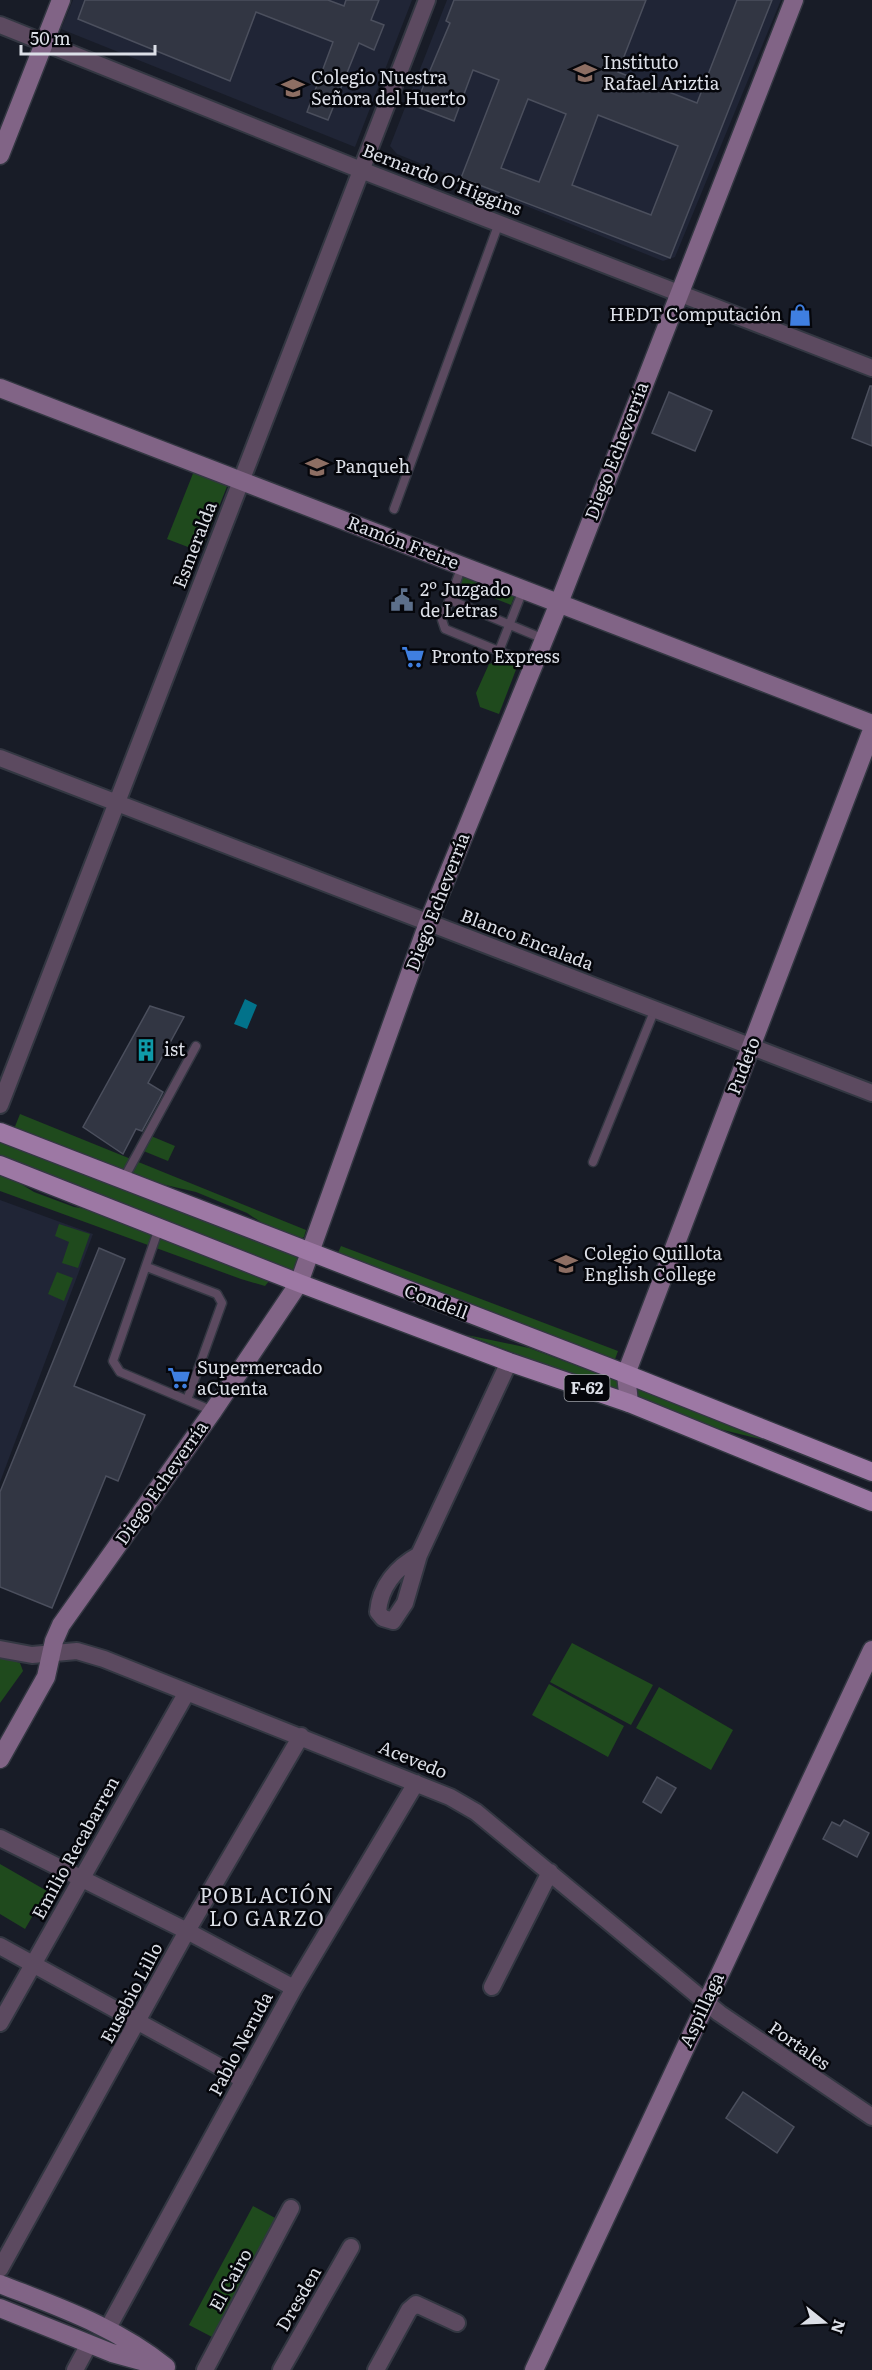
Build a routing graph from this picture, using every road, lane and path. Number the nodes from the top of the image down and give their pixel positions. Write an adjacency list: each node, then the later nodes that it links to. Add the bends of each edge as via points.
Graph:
1 (61, 0): 5 (street)
2 (427, 0): 7 (street, Esmeralda)
3 (794, 0): 9 (street, Diego Echeverría)
4 (0, 25): 5 (street, Bernardo O'Higgins)
5 (44, 41): 6 (street); 7 (street, Bernardo O'Higgins)
6 (0, 155)
7 (361, 170): 8 (street, Bernardo O'Higgins); 12 (street, Esmeralda)
8 (499, 224): 9 (street, Bernardo O'Higgins); 13 (lane)
9 (678, 293): 10 (street, Bernardo O'Higgins); 17 (street, Diego Echeverría)
10 (872, 368)
11 (0, 388): 12 (street, Ramón Freire)
12 (242, 480): 14 (street, Ramón Freire); 25 (street, Esmeralda)
13 (394, 509)
14 (462, 566): 15 (street, Ramón Freire); 16 (lane)
15 (523, 589): 17 (street, Ramón Freire); 18 (lane)
16 (450, 600): 18 (lane); 20 (lane, via 442,620 445,628)
17 (559, 603): 19 (street, Diego Echeverría); 22 (street, Ramón Freire)
18 (509, 625): 19 (lane); 20 (lane)
19 (544, 639): 21 (street, Diego Echeverría)
20 (499, 651): 21 (lane)
21 (533, 665): 26 (street, Diego Echeverría)
22 (872, 724)
23 (872, 730): 29 (street, Pudeto)
24 (0, 758): 25 (street, Blanco Encalada)
25 (116, 802): 26 (street, Blanco Encalada); 31 (street, Esmeralda)
26 (428, 923): 27 (street, Blanco Encalada); 37 (street, Diego Echeverría)
27 (655, 1010): 29 (street, Blanco Encalada); 33 (lane)
28 (196, 1046): 35 (lane)
29 (751, 1047): 30 (street, Blanco Encalada); 41 (street, Pudeto)
30 (872, 1094)
31 (0, 1105)
32 (0, 1132): 35 (main road, Condell / F-62)
33 (593, 1162)
34 (0, 1165): 36 (main road, Condell / F-62)
35 (123, 1180): 37 (main road, Condell / F-62)
36 (159, 1228): 38 (lane); 39 (main road, Condell / F-62)
37 (310, 1254): 39 (street, Diego Echeverría); 41 (main road, Condell / F-62)
38 (147, 1267): 42 (lane, via 113,1361 120,1372); 42 (lane, via 217,1294 222,1303)
39 (299, 1282): 40 (main road, Condell / F-62); 44 (street, Diego Echeverría)
40 (509, 1362): 43 (main road, Condell / F-62); 47 (street)
41 (626, 1374): 43 (street, Pudeto); 45 (main road, Condell / F-62)
42 (187, 1400): 44 (lane)
43 (628, 1403): 46 (main road, Condell / F-62)
44 (213, 1411): 50 (street, Diego Echeverría, via 61,1625)
45 (872, 1472)
46 (872, 1502)
47 (419, 1555)
48 (0, 1649): 50 (street, Acevedo, via 21,1655)
49 (872, 1650): 63 (street, Aspillaga)
50 (53, 1652): 51 (street, Acevedo, via 87,1654); 53 (street, Diego Echeverría, via 46,1677)
51 (187, 1692): 52 (street, Acevedo); 57 (street, Emilio Recabarren)
52 (300, 1736): 54 (street, Acevedo); 58 (street, Eusebio Lillo)
53 (0, 1759)
54 (416, 1783): 56 (street, Acevedo, via 469,1808); 62 (street, Pablo Neruda)
55 (0, 1838): 57 (street)
56 (550, 1872): 61 (street); 63 (street, Acevedo)
57 (81, 1877): 58 (street); 60 (street, Emilio Recabarren)
58 (187, 1931): 62 (street); 64 (street, Eusebio Lillo)
59 (0, 1946): 60 (street)
60 (33, 1965): 64 (street); 65 (street, Emilio Recabarren)
61 (492, 1987)
62 (294, 1988): 66 (street, Pablo Neruda)
63 (706, 2003): 67 (street, Portales); 81 (street, Aspillaga)
64 (138, 2022): 66 (street); 70 (street, Eusebio Lillo)
65 (0, 2023)
66 (244, 2080): 74 (street, Pablo Neruda)
67 (872, 2117)
68 (291, 2208): 78 (street, El Cairo)
69 (351, 2247): 79 (street, Dresden)
70 (0, 2269)
71 (0, 2284): 74 (street)
72 (0, 2308): 75 (street)
73 (457, 2323): 80 (street, via 417,2304 409,2310)
74 (108, 2328): 76 (street)
75 (89, 2344): 76 (street); 77 (street)
76 (170, 2369)
77 (75, 2370)
78 (205, 2370)
79 (281, 2370)
80 (376, 2370)
81 (534, 2370)

